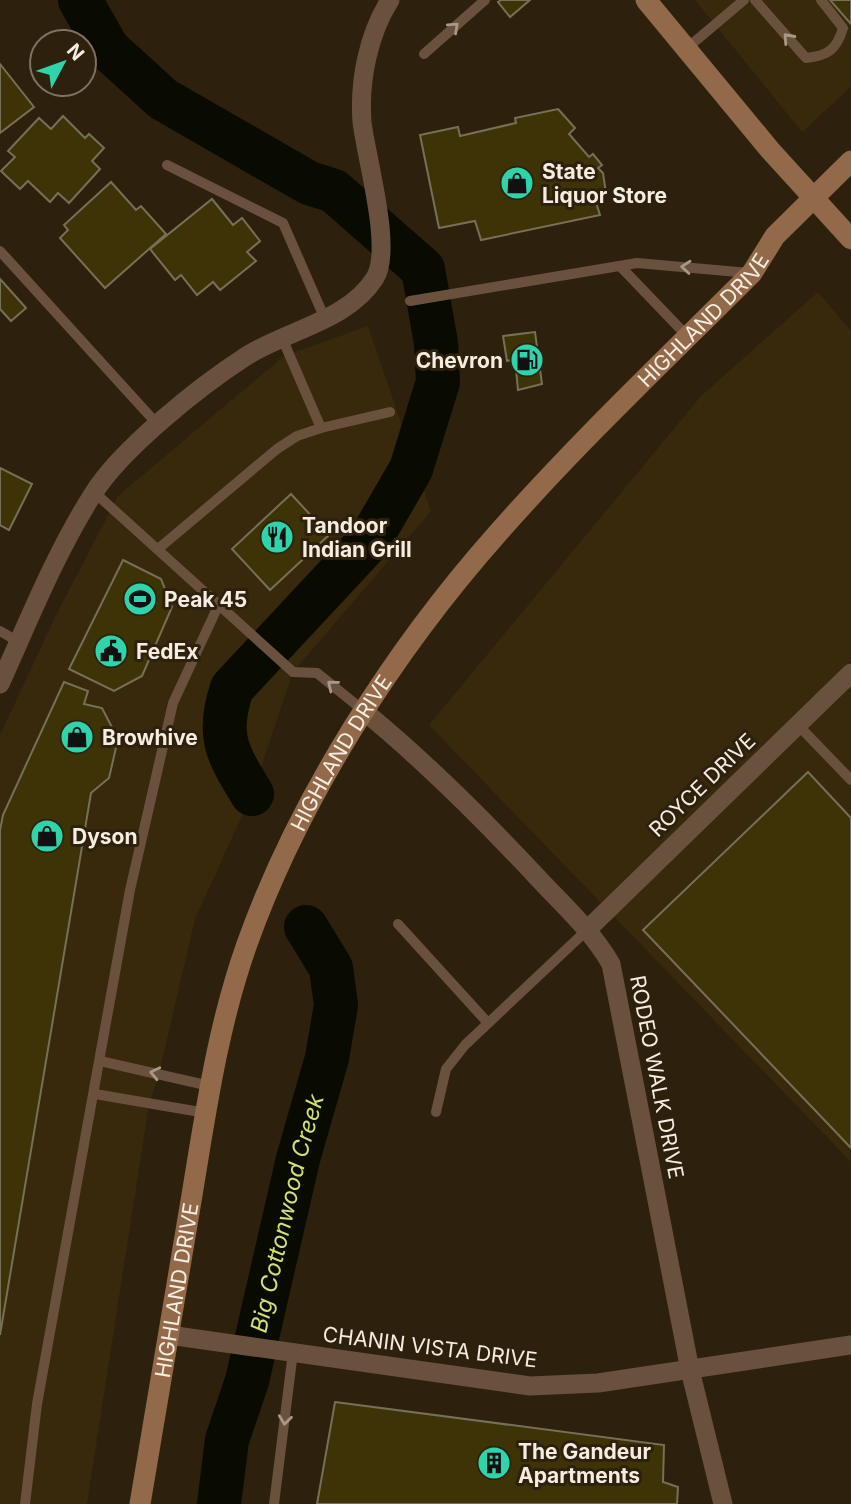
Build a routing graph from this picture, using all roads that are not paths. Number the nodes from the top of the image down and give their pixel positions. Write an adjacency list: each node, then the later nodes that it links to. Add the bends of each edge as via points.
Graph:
1 (390, 0): 17 (street, via 371,39 363,76 362,119 381,250 376,277)
2 (485, 0): 8 (lane, one-way to 2)
3 (646, 0): 7 (main road)
4 (744, 0): 7 (lane)
5 (755, 0): 6 (lane, one-way to 5, via 844,28 838,44 824,57 806,58)
6 (821, 0)
7 (686, 49): 11 (main road)
8 (424, 54)
9 (851, 161): 11 (main road, HIGHLAND DRIVE)
10 (167, 165): 17 (lane, via 283,223)
11 (814, 199): 12 (main road); 15 (main road, HIGHLAND DRIVE, via 775,236)
12 (851, 239)
13 (0, 251): 21 (lane)
14 (620, 265): 15 (lane, one-way to 14); 16 (lane); 19 (lane)
15 (752, 273): 19 (main road, HIGHLAND DRIVE)
16 (410, 302)
17 (325, 319): 18 (street)
18 (281, 337): 21 (street, via 246,356); 22 (lane)
19 (688, 337): 30 (main road, HIGHLAND DRIVE, via 497,534 417,635)
20 (390, 412): 22 (lane)
21 (158, 426): 23 (street)
22 (321, 428): 24 (lane, via 277,449)
23 (94, 492): 24 (lane); 27 (street)
24 (158, 549): 25 (lane)
25 (219, 604): 30 (lane, one-way to 25, via 317,673 293,672); 36 (lane, via 173,703 130,890)
26 (0, 631): 27 (lane)
27 (19, 642): 29 (street)
28 (851, 673): 31 (street, ROYCE DRIVE)
29 (0, 684)
30 (365, 712): 34 (street, RODEO WALK DRIVE, via 420,757); 37 (main road, HIGHLAND DRIVE, via 312,798 266,895 231,995)
31 (798, 725): 32 (lane); 34 (street, ROYCE DRIVE)
32 (851, 780)
33 (398, 924): 35 (lane)
34 (587, 930): 35 (lane); 44 (street, RODEO WALK DRIVE, via 611,964 616,981)
35 (488, 1023): 39 (lane, via 446,1069)
36 (100, 1061): 37 (lane, one-way to 36); 38 (lane)
37 (210, 1086): 40 (main road, HIGHLAND DRIVE)
38 (95, 1094): 40 (lane); 45 (lane, via 37,1404)
39 (436, 1112)
40 (206, 1113): 41 (main road, HIGHLAND DRIVE)
41 (169, 1335): 43 (street, CHANIN VISTA DRIVE); 46 (main road, HIGHLAND DRIVE)
42 (851, 1345): 44 (street, CHANIN VISTA DRIVE)
43 (293, 1352): 44 (street, CHANIN VISTA DRIVE, via 530,1386); 47 (lane, one-way to 47)
44 (690, 1370): 48 (street, RODEO WALK DRIVE)
45 (25, 1504)
46 (140, 1504)
47 (274, 1504)
48 (723, 1504)

